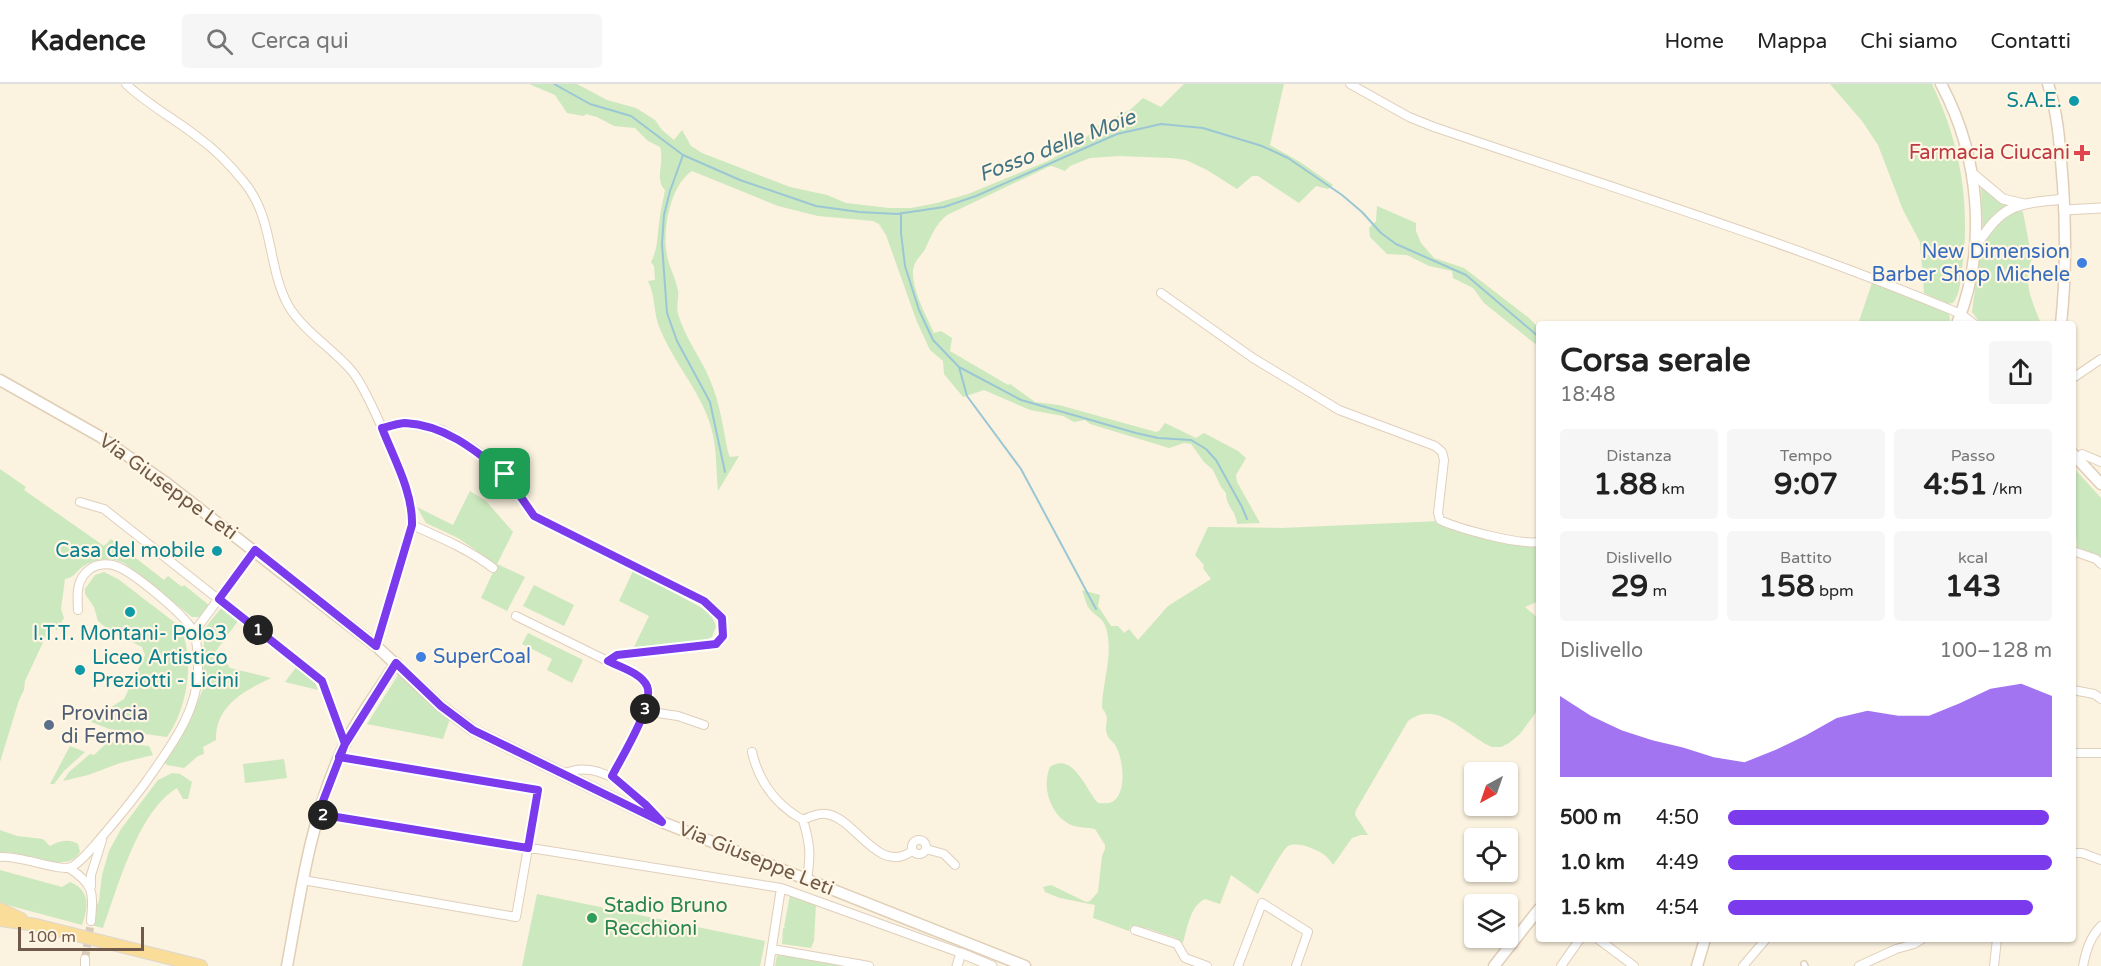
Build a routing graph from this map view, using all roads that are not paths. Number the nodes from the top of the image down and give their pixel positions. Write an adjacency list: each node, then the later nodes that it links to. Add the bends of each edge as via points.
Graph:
1 (126, 84): 16 (street, via 222,157 257,199 265,217 279,286 290,307 352,371)
2 (1350, 84): 11 (street, via 1434,127 1872,278)
3 (1941, 84): 5 (main road)
4 (2048, 84): 7 (main road, via 2059,128)
5 (1972, 173): 6 (street, via 2003,199); 9 (main road)
6 (2024, 204): 7 (street); 9 (street, via 2006,210)
7 (2064, 205): 8 (street); 12 (main road)
8 (2101, 208)
9 (1976, 244): 11 (main road)
10 (1161, 293): 22 (street, via 1253,358 1339,410 1435,446 1444,460 1440,520 1522,543)
11 (1959, 319)
12 (2061, 321)
13 (2101, 359): 14 (street)
14 (2076, 376)
15 (0, 380): 23 (main road, Via Giuseppe Leti, via 130,456)
16 (382, 428): 21 (street, via 408,494); 32 (street, via 403,423 442,430 475,449 505,474 534,516 704,601 722,618 723,636 716,644 617,655)
17 (2076, 456): 18 (street, via 2086,454); 19 (main road)
18 (2101, 462)
19 (2101, 484)
20 (80, 502): 27 (street, via 104,509)
21 (412, 525): 26 (street, via 456,544); 31 (street)
22 (1536, 542)
23 (255, 550): 27 (street); 31 (main road, Via Giuseppe Leti)
24 (2076, 552): 25 (street)
25 (2101, 564)
26 (493, 568)
27 (219, 599): 30 (street); 38 (street, via 322,681)
28 (78, 610): 30 (street, via 78,584 83,576 102,564 115,566 176,610)
29 (516, 616): 32 (street)
30 (194, 632): 48 (street, via 198,671 192,706 184,724 131,803)
31 (376, 646): 33 (main road, Via Giuseppe Leti)
32 (608, 661): 36 (street, via 636,675 647,686)
33 (396, 663): 38 (main road); 43 (main road, Via Giuseppe Leti, via 473,730)
34 (2076, 691): 35 (street)
35 (2101, 699)
36 (644, 711): 37 (street); 44 (street)
37 (704, 725)
38 (345, 744): 42 (main road)
39 (752, 752): 46 (street, via 762,780 787,811)
40 (2076, 753): 41 (street)
41 (2101, 753)
42 (339, 757): 45 (main road); 49 (street, via 538,790)
43 (563, 774): 44 (street, via 582,769); 47 (main road, Via Giuseppe Leti)
44 (612, 776): 47 (street)
45 (318, 814): 49 (street); 58 (main road)
46 (803, 819): 51 (street, via 816,814 835,816 885,855 906,855); 57 (street, via 811,855)
47 (662, 822): 57 (main road, Via Giuseppe Leti)
48 (103, 836): 56 (street); 59 (street, via 94,861)
49 (528, 848): 58 (street, via 516,917); 60 (street)
50 (926, 849): 51 (street, via 920,854); 51 (street, via 924,842 918,840 912,844); 55 (street, via 944,854)
51 (912, 851)
52 (2076, 853): 54 (street)
53 (0, 857): 56 (street)
54 (2101, 860)
55 (955, 865)
56 (69, 868): 59 (street)
57 (807, 879): 83 (main road, Via Giuseppe Leti)
58 (303, 880): 78 (main road)
59 (91, 887): 64 (street)
60 (781, 888): 74 (street); 75 (street)
61 (0, 909): 65 (main road)
62 (1536, 913): 87 (main road)
63 (0, 921): 65 (main road)
64 (91, 921)
65 (36, 926): 76 (main road)
66 (2101, 926): 94 (street, via 2093,934)
67 (1135, 930): 84 (street, via 1177,944 1185,958)
68 (1578, 942): 88 (street)
69 (1608, 942): 89 (street)
70 (1705, 942): 90 (main road)
71 (1763, 942): 91 (street)
72 (1917, 942): 92 (street)
73 (1997, 942): 93 (street)
74 (772, 949): 79 (street); 80 (street)
75 (961, 953): 81 (street); 82 (street)
76 (159, 961): 77 (main road)
77 (201, 966)
78 (287, 966)
79 (769, 966)
80 (868, 966)
81 (957, 966)
82 (992, 966)
83 (1025, 966)
84 (1207, 966)
85 (1238, 966): 86 (street, via 1262,903 1308,932)
86 (1296, 966)
87 (1494, 966)
88 (1561, 966)
89 (1634, 966)
90 (1698, 966)
91 (1743, 966)
92 (1858, 966)
93 (1994, 966)
94 (2083, 966)

